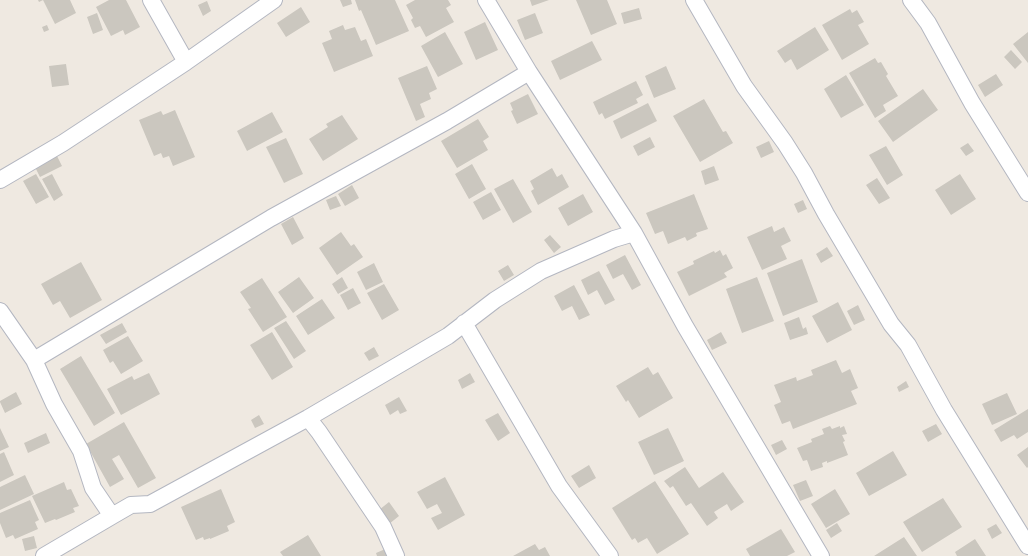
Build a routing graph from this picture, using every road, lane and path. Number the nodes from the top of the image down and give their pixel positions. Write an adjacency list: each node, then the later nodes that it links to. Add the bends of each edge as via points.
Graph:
1 (151, 0): 6 (street)
2 (274, 0): 6 (street)
3 (486, 0): 7 (street)
4 (694, 0): 16 (street, via 744,86 804,173 891,324 908,345 944,410)
5 (912, 0): 9 (street)
6 (186, 62): 8 (street, via 63,143)
7 (529, 72): 10 (street); 13 (street, via 447,121 271,218)
8 (0, 180)
9 (1028, 193)
10 (634, 234): 12 (street, via 541,271); 20 (street, via 685,326)
11 (0, 311): 13 (street)
12 (464, 323): 14 (street, via 448,336); 19 (street, via 559,486)
13 (34, 360): 15 (street, via 54,404 81,450 94,488)
14 (308, 418): 15 (street, via 150,504 131,505); 18 (street, via 383,528)
15 (112, 516): 17 (street)
16 (1028, 546)
17 (44, 556)
18 (396, 556)
19 (610, 556)
20 (821, 556)

